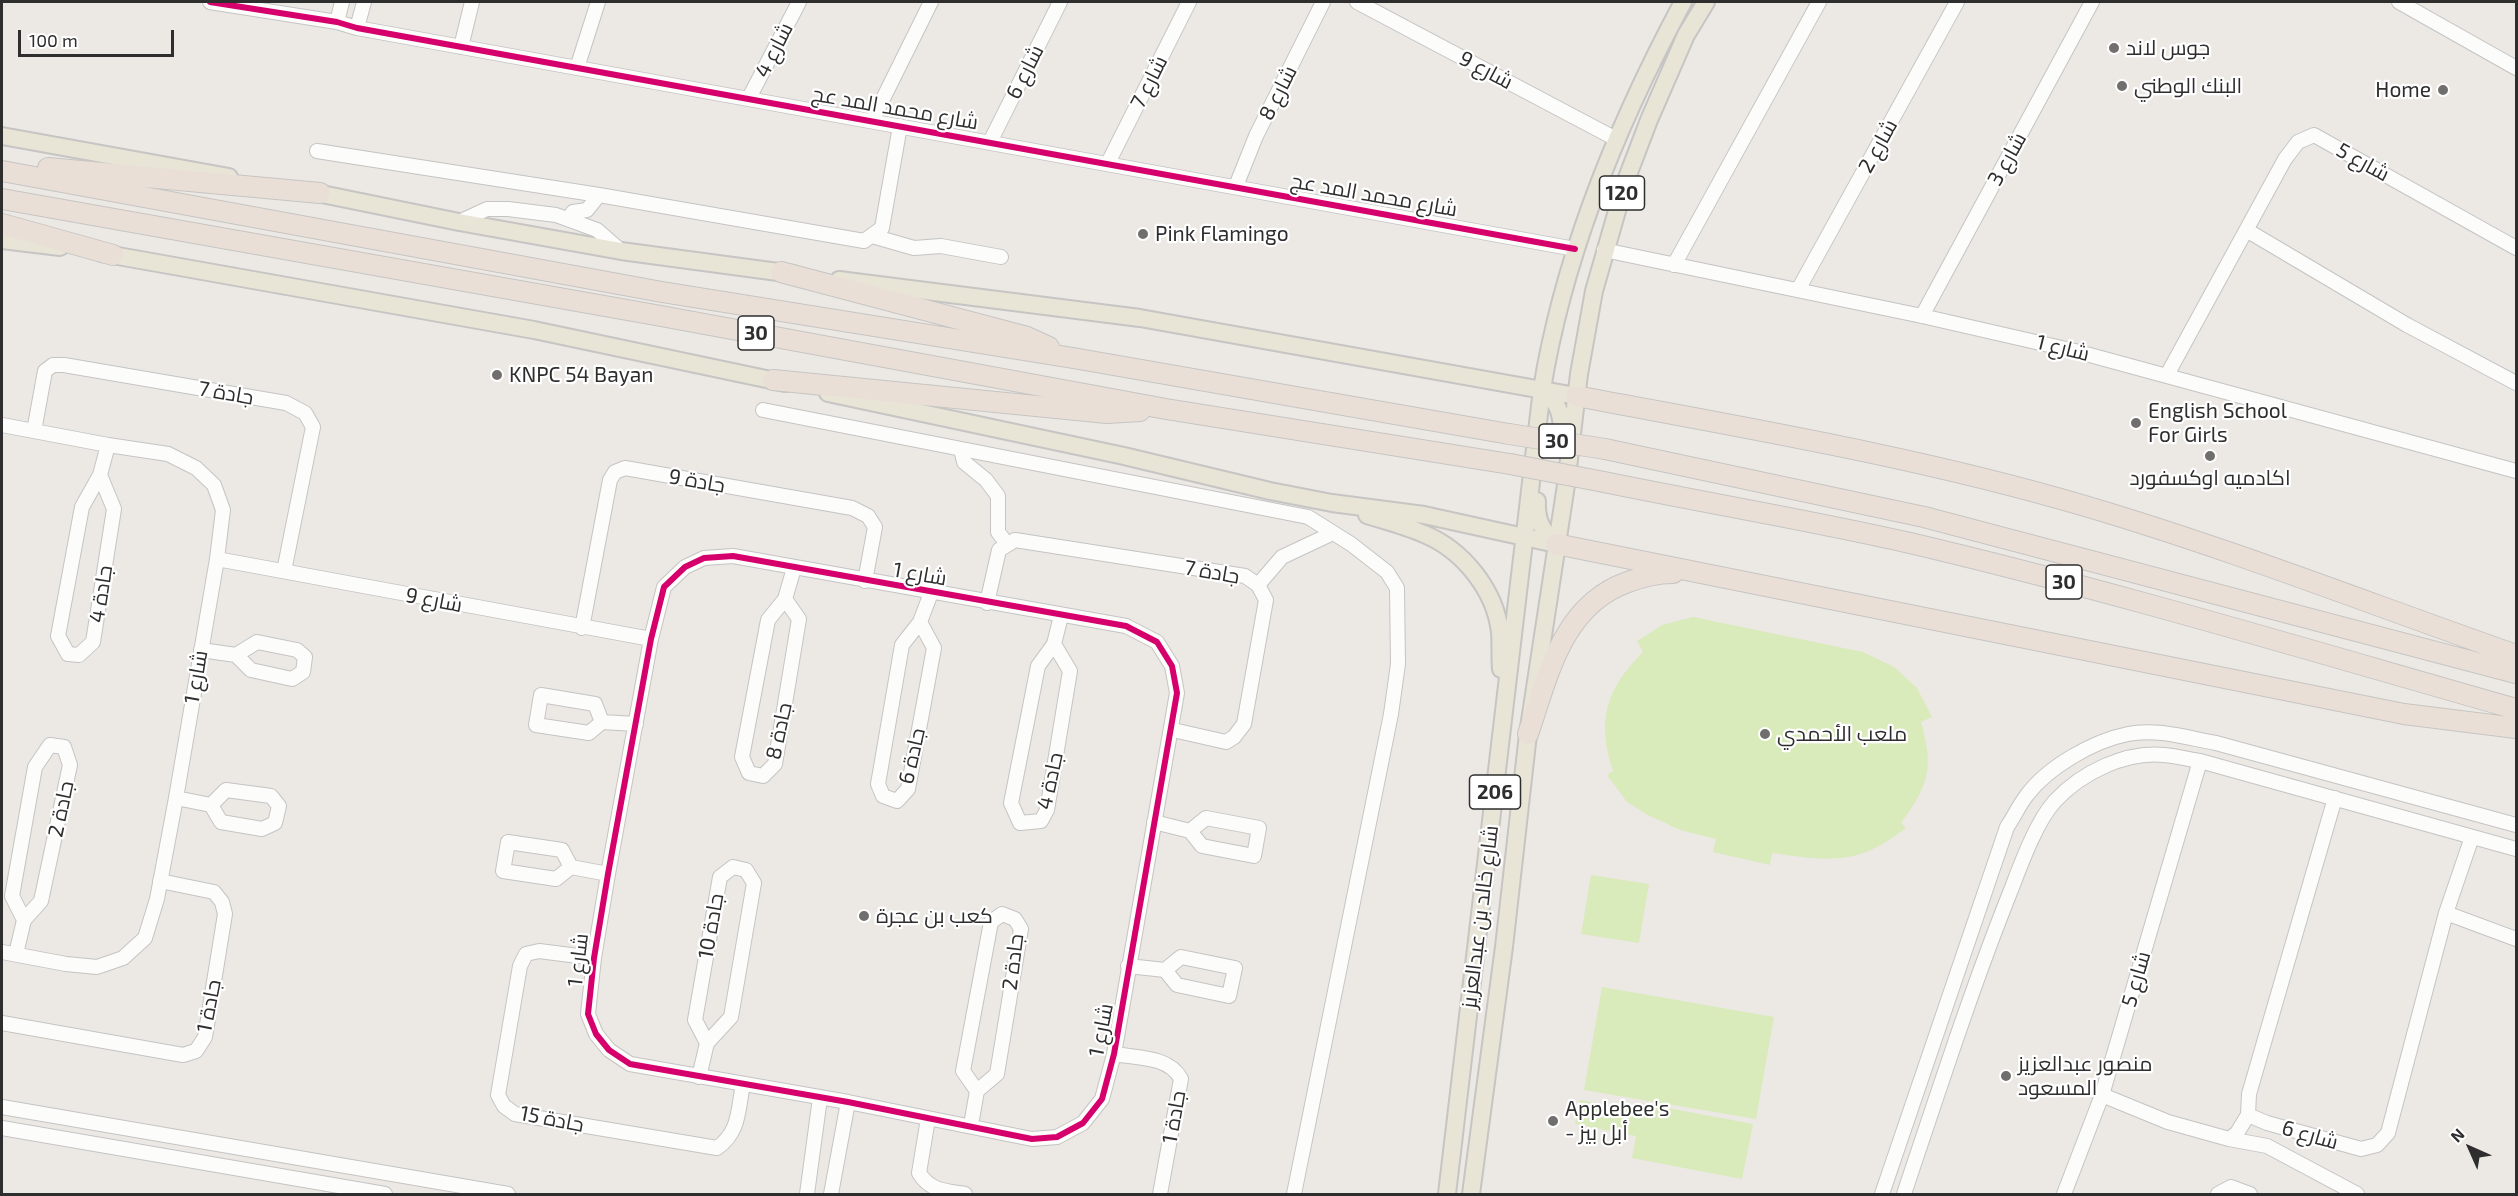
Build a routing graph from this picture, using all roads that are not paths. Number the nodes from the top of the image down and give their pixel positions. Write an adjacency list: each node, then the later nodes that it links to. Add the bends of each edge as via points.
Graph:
1 (210, 2): 18 (street, شارع محمد المد عج)
2 (342, 2): 18 (street)
3 (364, 2): 19 (street)
4 (472, 2): 20 (street)
5 (598, 2): 21 (street)
6 (799, 2): 23 (street, شارع 4)
7 (931, 2): 24 (street)
8 (1060, 2): 28 (street, شارع 6)
9 (1189, 2): 30 (street, شارع 7)
10 (1323, 2): 32 (street, شارع 8, via 1256,136)
11 (1357, 2): 27 (street, شارع 9)
12 (1683, 2): 27 (main road, 120)
13 (1706, 2): 44 (main road, 120, via 1686,35 1649,120)
14 (1819, 2): 48 (street)
15 (1957, 2): 50 (street, شارع 2)
16 (2092, 2): 51 (street, شارع 3)
17 (2399, 2): 22 (street)
18 (337, 22): 19 (street, شارع محمد المد عج)
19 (357, 28): 20 (street, شارع محمد المد عج)
20 (461, 46): 21 (street, شارع محمد المد عج)
21 (577, 68): 23 (street, شارع محمد المد عج)
22 (2517, 68)
23 (749, 98): 24 (street, شارع محمد المد عج)
24 (872, 121): 25 (street, شارع محمد المد عج)
25 (900, 126): 28 (street, شارع محمد المد عج); 40 (street, via 882,228)
26 (2, 136): 33 (main road)
27 (1616, 139): 43 (main road, 120)
28 (990, 142): 30 (street, شارع محمد المد عج)
29 (316, 151): 34 (street)
30 (1108, 163): 32 (street, شارع محمد المد عج)
31 (2, 169): 33 (highway, via 42,167); 52 (highway, 30, via 662,292)
32 (1236, 186): 43 (street, شارع محمد المد عج)
33 (320, 193): 37 (main road)
34 (599, 195): 36 (street, via 587,210 573,212); 40 (street, via 864,241)
35 (2, 199): 58 (highway, 30)
36 (569, 218): 37 (street, via 487,209); 45 (street, via 597,230)
37 (459, 222): 45 (main road)
38 (2, 224): 46 (highway)
39 (2247, 231): 42 (street, شارع 5, via 2285,159 2298,142 2314,135); 53 (street, شارع 5); 55 (street, via 2407,325)
40 (872, 236): 47 (street, via 914,248 940,246)
41 (2, 240): 46 (main road)
42 (2517, 248)
43 (1575, 249): 56 (main road, 120, via 1556,315)
44 (1604, 250): 48 (street, شارع 1); 57 (main road, 120)
45 (621, 251): 49 (main road)
46 (113, 255): 54 (main road, via 534,330)
47 (1001, 257)
48 (1674, 265): 50 (street, شارع 1)
49 (781, 272): 52 (highway, via 1027,337); 56 (main road, via 1140,318)
50 (1798, 290): 51 (street, شارع 1)
51 (1922, 316): 53 (street, شارع 1)
52 (1073, 358): 90 (highway, 30, bridge, via 1605,449 1924,517)
53 (2167, 375): 65 (street, شارع 1)
54 (773, 380): 58 (highway, via 1107,413); 68 (main road)
55 (2517, 383)
56 (1542, 389): 57 (main road); 61 (main road, شارع خالد بن عبدالعزيز / 206); 67 (main road, via 1559,408)
57 (1576, 396): 67 (main road, شارع خالد بن عبدالعزيز / 206); 89 (highway, via 1944,470 2084,506 2246,557)
58 (1166, 409): 91 (highway, 30, bridge, via 1510,464 1908,543 2111,593)
59 (763, 410): 64 (street)
60 (2, 425): 62 (street, شارع 1)
61 (1538, 427): 70 (main road, شارع خالد بن عبدالعزيز / 206); 72 (main road, via 1538,518)
62 (34, 431): 63 (street, شارع 1); 75 (street, جادة 7, via 45,371 53,365 285,403 305,413 313,427)
63 (108, 445): 66 (street, جادة 4); 73 (street, شارع 1, via 168,454 196,468 214,485 222,510)
64 (961, 449): 69 (street, via 1308,517); 71 (street, via 964,462 998,496 998,532)
65 (2516, 468)
66 (100, 476): 66 (street, جادة 4, via 82,507 58,636 68,654 80,655 93,642 114,509)
67 (1566, 485): 72 (main road, شارع خالد بن عبدالعزيز / 206)
68 (1332, 503): 70 (main road, via 1424,515); 94 (main road, via 1426,534 1454,551 1484,585 1500,630)
69 (1333, 533): 78 (street, via 1282,557); 149 (street, via 1387,572 1397,588 1398,664)
70 (1525, 537): 72 (main road); 94 (main road, شارع خالد بن عبدالعزيز / 206)
71 (1007, 544): 78 (street, جادة 7, via 1015,540 1245,576); 81 (street, via 999,550)
72 (1556, 544): 76 (highway); 97 (main road, شارع خالد بن عبدالعزيز / 206)
73 (218, 559): 75 (street, شارع 9); 87 (street, شارع 1)
74 (794, 568): 77 (street, شارع 1); 80 (street, جادة 8); 85 (street, شارع 1, via 733,556 695,562 664,587)
75 (284, 571): 84 (street, شارع 9)
76 (1707, 573): 95 (highway, via 2404,714); 97 (highway, via 1650,574 1602,593 1588,605 1564,636)
77 (865, 581): 79 (street, شارع 1); 84 (street, جادة 9, via 875,526 868,516 852,508 625,468 615,472 610,480)
78 (1258, 585): 96 (street, جادة 7, via 1266,600 1244,724 1226,742)
79 (931, 593): 81 (street, شارع 1); 83 (street, جادة 6)
80 (785, 599): 80 (street, جادة 8, via 768,620 742,757 749,773 763,776 775,764 799,619)
81 (987, 603): 82 (street, شارع 1)
82 (1061, 616): 86 (street, جادة 4); 96 (street, شارع 1, via 1126,626 1156,642 1172,666 1177,693)
83 (920, 622): 83 (street, جادة 6, via 902,645 878,784 883,796 897,801 908,789 934,648)
84 (582, 627): 85 (street, شارع 9)
85 (651, 639): 93 (street, شارع 1)
86 (1054, 644): 86 (street, جادة 4, via 1038,666 1011,803 1020,824 1041,822 1047,810 1070,671)
87 (201, 650): 88 (street); 99 (street, شارع 1)
88 (236, 655)
89 (2517, 655)
90 (2517, 673)
91 (2517, 709)
92 (602, 722): 92 (street, via 589,733 536,725 541,695 595,704); 93 (street)
93 (636, 724): 108 (street, شارع 1)
94 (1503, 725): 114 (main road, شارع خالد بن عبدالعزيز / 206)
95 (2517, 728)
96 (1173, 730): 102 (street, شارع 1)
97 (1528, 734): 115 (main road, شارع خالد بن عبدالعزيز / 206)
98 (2200, 761): 100 (street); 116 (street, via 2163,755 2138,756 2094,770 2072,785 2053,803 2031,842); 130 (street, شارع 5)
99 (176, 798): 101 (street); 109 (street, شارع 1)
100 (2335, 798): 105 (street); 134 (street, via 2249,1094)
101 (211, 805): 101 (street, via 226,790 271,796 279,806 275,823 262,829 221,822)
102 (1154, 822): 104 (street); 121 (street, شارع 1)
103 (2517, 825): 113 (street, via 2216,743 2166,734 2129,734 2063,761 2027,794 2007,827)
104 (1190, 831): 104 (street, via 1202,846 1254,856 1259,828 1206,818)
105 (2472, 837): 106 (street); 110 (street, شارع 6)
106 (2517, 849)
107 (571, 867): 107 (street, via 556,879 503,871 508,842 562,850); 108 (street)
108 (608, 874): 119 (street, شارع 1)
109 (160, 881): 118 (street, شارع 1, via 145,938 123,958 97,967); 124 (street, جادة 1, via 214,892 225,914 206,1037 196,1051 183,1055)
110 (2446, 913): 112 (street); 134 (street, شارع 6, via 2388,1133 2376,1144 2361,1149)
111 (24, 920): 111 (street, جادة 2, via 12,896 35,767 50,745 64,747 70,765 41,901); 118 (street, جادة 2)
112 (2517, 939)
113 (1968, 941): 116 (street); 120 (street)
114 (1477, 947): 115 (main road, via 1480,941 1494,937); 150 (main road, شارع خالد بن عبدالعزيز / 206)
115 (1504, 947): 151 (main road, شارع خالد بن عبدالعزيز / 206)
116 (1988, 948): 122 (street)
117 (2, 952): 118 (street, شارع 1)
118 (16, 954)
119 (594, 958): 127 (street, شارع 1, via 588,1014 596,1034 609,1050 630,1064); 128 (street, جادة 15, via 539,951 526,954 520,966 498,1095 504,1106 514,1114 717,1148 734,1131)
120 (1960, 963): 122 (street); 152 (street)
121 (1128, 966): 123 (street); 126 (street, شارع 1)
122 (1981, 969): 153 (street)
123 (1165, 970): 123 (street, via 1177,986 1229,996 1234,968 1181,957)
124 (2, 1023)
125 (707, 1043): 125 (street, جادة 10, via 731,1017 754,883 747,870 733,867 720,877 695,1020); 127 (street, جادة 10)
126 (1114, 1054): 138 (street, شارع 1, via 1102,1099 1083,1123 1057,1137 1032,1139); 148 (street, جادة 1, via 1166,1062 1181,1079)
127 (699, 1077): 128 (street, شارع 1)
128 (743, 1084): 131 (street, شارع 1)
129 (977, 1091): 129 (street, جادة 2, via 997,1074 1021,929 1015,919 1002,914 991,922 963,1071); 138 (street)
130 (2102, 1095): 141 (street, via 2168,1122); 154 (street, شارع 5)
131 (820, 1098): 132 (street, شارع 1); 145 (street)
132 (848, 1102): 136 (street, شارع 1); 146 (street)
133 (2, 1107): 135 (street)
134 (2248, 1114): 141 (street)
135 (57, 1116): 137 (street); 140 (street, via 62,1124)
136 (928, 1119): 138 (street, شارع 1); 147 (street, via 919,1173 926,1184)
137 (87, 1121): 142 (street, via 79,1132); 144 (street)
138 (971, 1125)
139 (2, 1128): 140 (street)
140 (50, 1136): 142 (street)
141 (2229, 1139): 157 (street, via 2267,1146)
142 (85, 1142): 143 (street)
143 (385, 1194)
144 (508, 1194)
145 (807, 1194)
146 (831, 1194)
147 (965, 1194)
148 (1160, 1194)
149 (1294, 1194)
150 (1447, 1194)
151 (1471, 1194)
152 (1882, 1194)
153 (1904, 1194)
154 (2064, 1194)
155 (2218, 1194): 156 (street, via 2231,1187)
156 (2250, 1194)
157 (2357, 1194)

